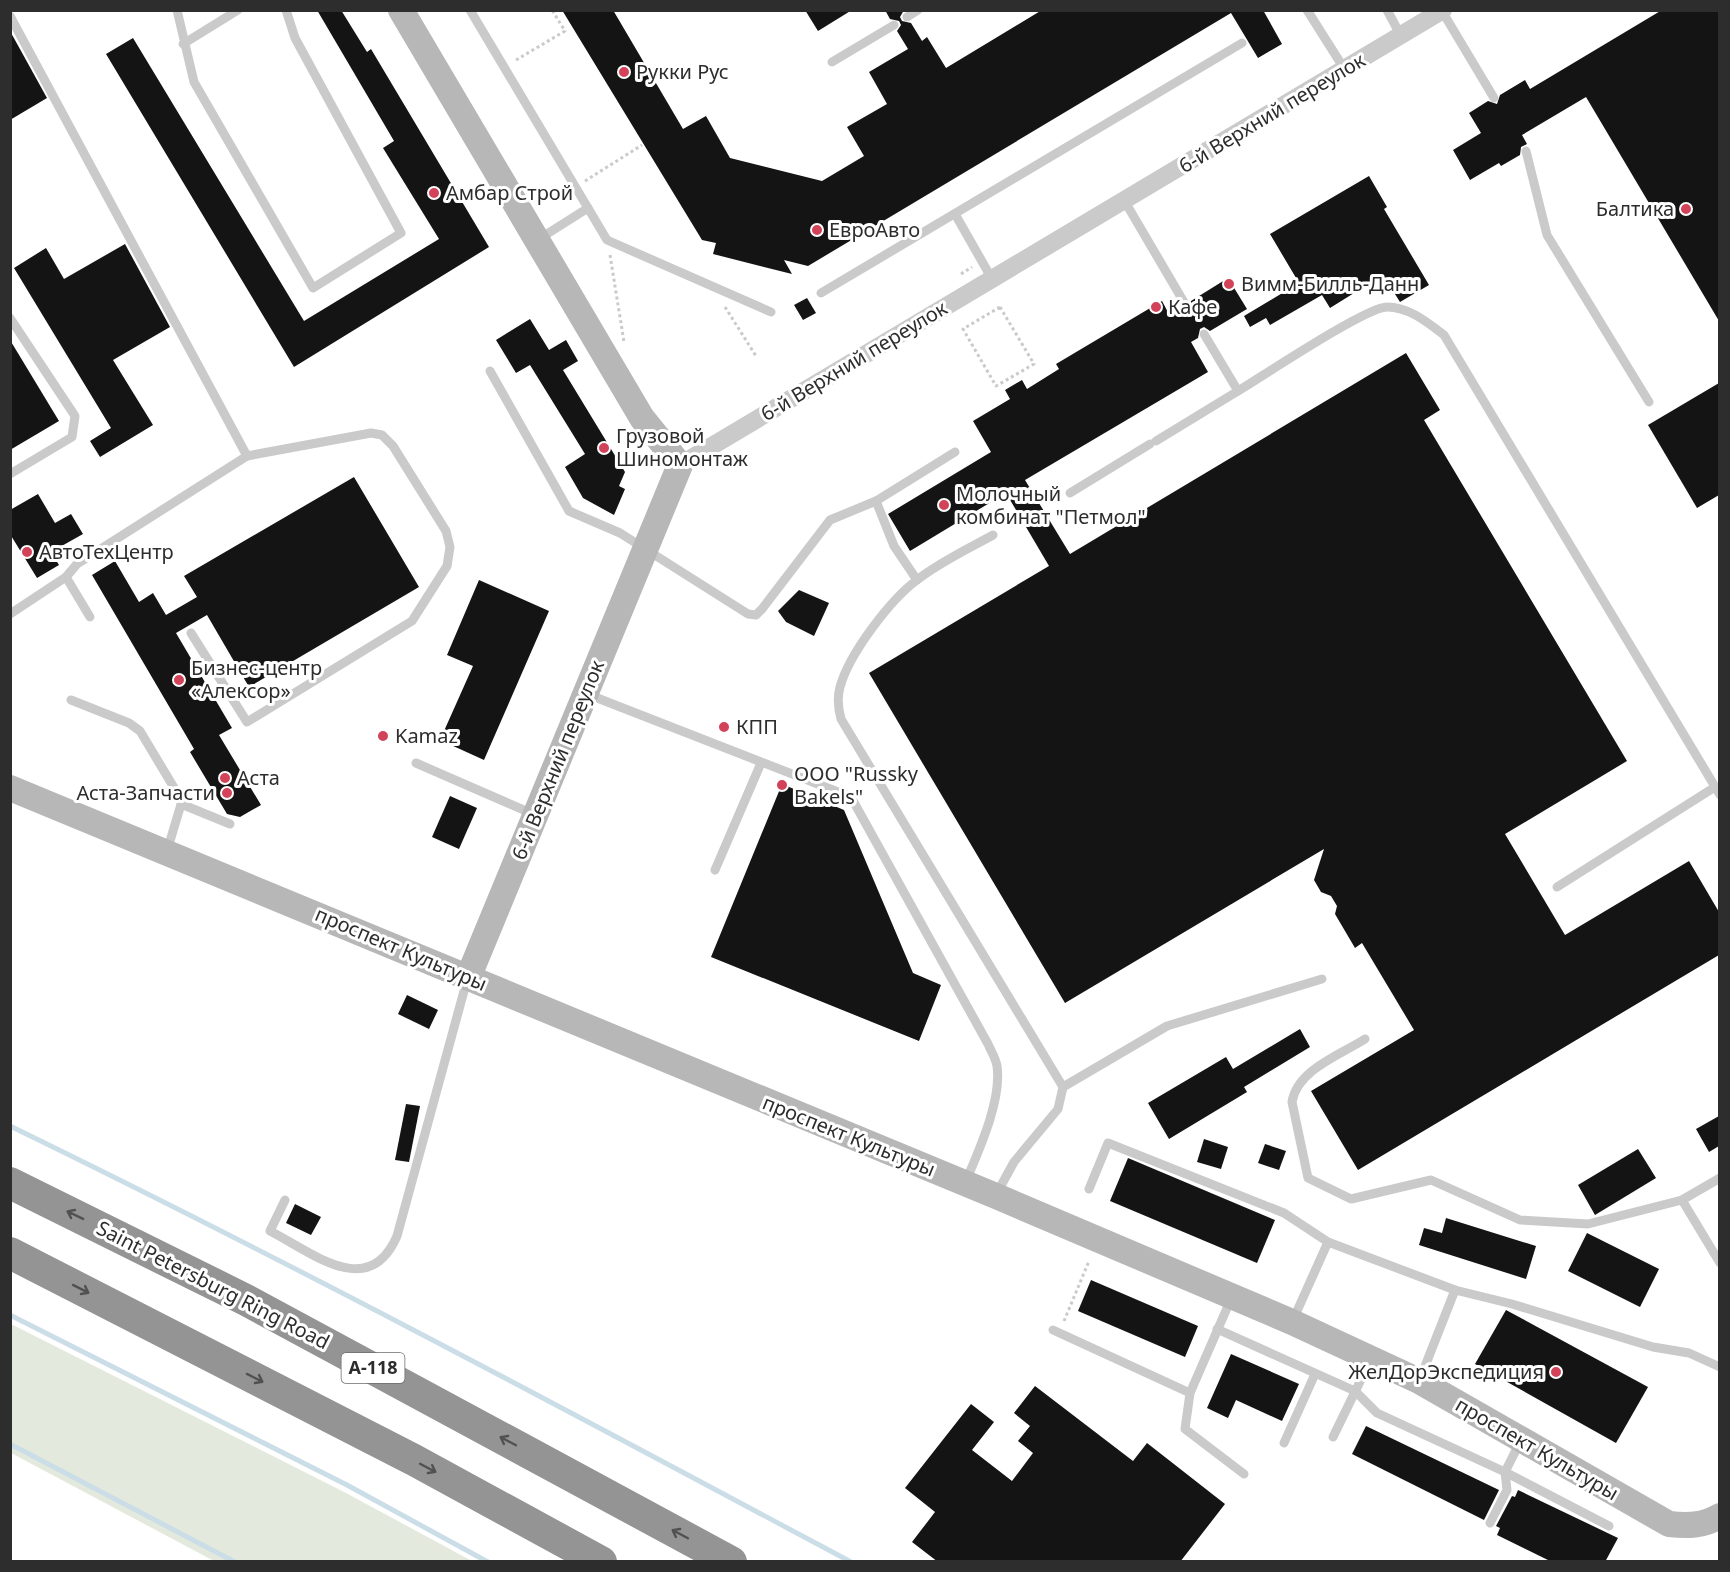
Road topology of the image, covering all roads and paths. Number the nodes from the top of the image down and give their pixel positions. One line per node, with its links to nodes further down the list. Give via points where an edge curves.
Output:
1 (177, 10): 16 (lane)
2 (238, 10): 16 (lane)
3 (286, 10): 16 (lane, via 295,38 401,233 313,288 194,82)
4 (400, 10): 27 (street)
5 (470, 10): 18 (lane)
6 (552, 10): 18 (path, via 565,31)
7 (918, 10): 12 (lane)
8 (1307, 10): 19 (lane)
9 (1387, 10): 14 (lane)
10 (1443, 11): 14 (street, 6-й Верхний переулок); 20 (lane)
11 (10, 16): 43 (lane)
12 (907, 17)
13 (894, 25): 17 (lane)
14 (1401, 36): 19 (street, 6-й Верхний переулок)
15 (1242, 43): 26 (lane)
16 (183, 44)
17 (832, 62)
18 (504, 68): 23 (lane)
19 (1345, 70): 24 (street, 6-й Верхний переулок)
20 (1494, 98)
21 (642, 145): 23 (path)
22 (1526, 151): 41 (lane, via 1547,235)
23 (576, 187): 25 (lane)
24 (1124, 200): 29 (street, 6-й Верхний переулок); 32 (lane)
25 (588, 208): 27 (lane); 28 (lane)
26 (954, 214): 29 (lane); 31 (lane)
27 (537, 240): 44 (street, via 642,418)
28 (608, 240): 30 (lane); 37 (path)
29 (992, 279): 44 (street, 6-й Верхний переулок)
30 (710, 285): 34 (lane); 38 (path)
31 (820, 293)
32 (1185, 304)
33 (1000, 307): 33 (path, via 963,329 996,386 1034,364)
34 (771, 312)
35 (10, 318): 45 (lane, via 75,416 72,437)
36 (1204, 334): 40 (lane)
37 (624, 342)
38 (756, 356)
39 (490, 371): 49 (lane, via 569,511)
40 (1238, 392): 46 (lane); 60 (lane, via 1373,310 1400,309 1417,315 1444,335)
41 (1648, 402)
42 (955, 452): 47 (lane)
43 (247, 456): 50 (lane, via 77,564); 54 (lane, via 371,433 382,435 393,446 446,531 450,547 447,566 412,621 247,722)
44 (680, 465): 49 (street, 6-й Верхний переулок)
45 (10, 474)
46 (1070, 493)
47 (876, 501): 49 (lane, via 830,520 756,615 748,614); 51 (lane, via 894,546)
48 (993, 535): 51 (lane)
49 (645, 549): 55 (street, 6-й Верхний переулок)
50 (66, 577): 52 (lane); 53 (lane)
51 (917, 580): 70 (lane, via 875,625 851,663 840,687 837,704 841,719)
52 (10, 614)
53 (90, 617)
54 (191, 633)
55 (585, 693): 58 (lane); 62 (street, 6-й Верхний переулок)
56 (71, 700): 61 (lane, via 135,727 181,798)
57 (416, 763): 62 (lane)
58 (761, 763): 65 (lane); 73 (lane, via 851,797 988,1044 997,1066 996,1091 982,1143)
59 (10, 788): 64 (street, проспект Культуры)
60 (1717, 791): 66 (lane)
61 (181, 804): 63 (lane); 64 (lane)
62 (535, 815): 67 (street, 6-й Верхний переулок)
63 (230, 824)
64 (167, 851): 67 (street, проспект Культуры)
65 (715, 870)
66 (1557, 887)
67 (468, 978): 73 (street, проспект Культуры); 76 (lane, via 397,1236 384,1259 361,1271 346,1269 270,1231)
68 (1322, 979): 70 (lane, via 1167,1026)
69 (1365, 1039): 77 (lane, via 1302,1078 1294,1090 1292,1102 1308,1178 1352,1198 1431,1180 1520,1220 1588,1224)
70 (1063, 1087): 75 (lane, via 1058,1109 1014,1162)
71 (1719, 1178): 77 (lane)
72 (10, 1183): 102 (highway, Saint Petersburg Ring Road / А-118, one-way to 72, via 246,1300)
73 (965, 1183): 75 (street, проспект Культуры)
74 (1089, 1189): 78 (lane, via 1108,1143 1284,1213)
75 (996, 1196): 83 (street, проспект Культуры)
76 (285, 1200)
77 (1682, 1200): 81 (lane)
78 (1328, 1242): 82 (lane); 84 (lane)
79 (10, 1253): 101 (highway, one-way to 101, via 414,1460)
80 (1089, 1261): 86 (path)
81 (1719, 1263)
82 (1455, 1290): 88 (lane, via 1653,1347 1689,1353); 90 (lane)
83 (1233, 1296): 84 (street, проспект Культуры); 85 (lane)
84 (1292, 1322): 87 (street, проспект Культуры)
85 (1217, 1329): 89 (lane); 92 (lane)
86 (1056, 1332): 92 (lane)
87 (1371, 1359): 90 (street, проспект Культуры); 91 (lane)
88 (1719, 1367)
89 (1315, 1374): 91 (lane); 95 (lane)
90 (1419, 1382): 94 (street, проспект Культуры)
91 (1355, 1391): 93 (lane); 96 (lane, via 1377,1413)
92 (1190, 1393): 97 (lane, via 1185,1429)
93 (1333, 1437)
94 (1521, 1440): 96 (lane); 98 (street, проспект Культуры, via 1669,1524 1687,1526)
95 (1284, 1443)
96 (1506, 1472): 99 (lane, via 1507,1490); 100 (lane)
97 (1244, 1474)
98 (1716, 1521)
99 (1490, 1523)
100 (1609, 1526)
101 (602, 1562)
102 (731, 1562)

